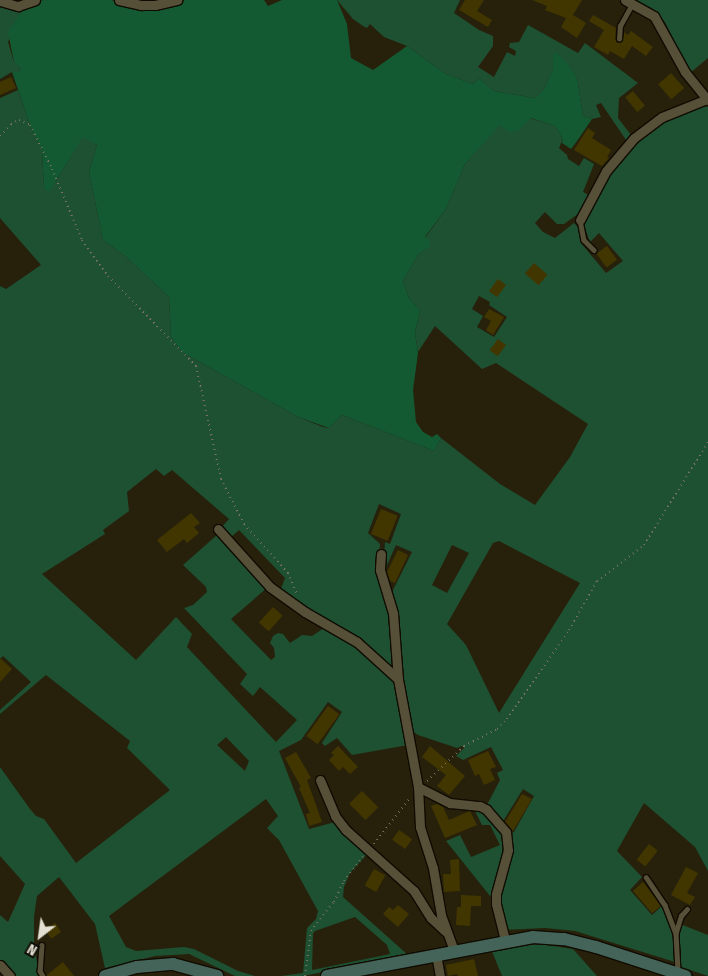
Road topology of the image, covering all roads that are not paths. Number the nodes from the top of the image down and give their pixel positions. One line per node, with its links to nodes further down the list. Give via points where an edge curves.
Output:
1 (35, 0): 4 (street, via 18,6)
2 (119, 0): 3 (street, via 155,5)
3 (177, 0)
4 (0, 1)
5 (629, 1): 6 (lane); 7 (street, via 654,16 685,72)
6 (619, 38)
7 (707, 100): 8 (street, via 662,117 634,138 606,171)
8 (580, 220): 9 (lane, via 584,240)
9 (594, 250)
10 (218, 529): 12 (street, via 270,587 357,642)
11 (381, 554): 12 (street, via 380,570 394,613)
12 (398, 679): 14 (street)
13 (320, 780): 18 (street, via 335,816 414,891 431,918)
14 (418, 787): 18 (street, via 420,827 433,868 441,915); 19 (street, via 450,803 486,809 506,832 508,850 496,894)
15 (646, 877): 17 (lane, via 665,905)
16 (687, 909): 17 (lane, via 681,916)
17 (676, 933): 25 (lane)
18 (449, 935): 21 (street)
19 (505, 940): 21 (main road); 25 (main road, via 533,936 564,939)
20 (42, 945): 27 (lane, via 40,971)
21 (454, 951): 22 (main road)
22 (436, 954): 24 (main road); 30 (street)
23 (0, 965): 26 (street)
24 (335, 975)
25 (681, 975)
26 (10, 976)
27 (43, 976)
28 (105, 976): 29 (main road, via 137,967 173,964)
29 (217, 976)
30 (440, 976)

